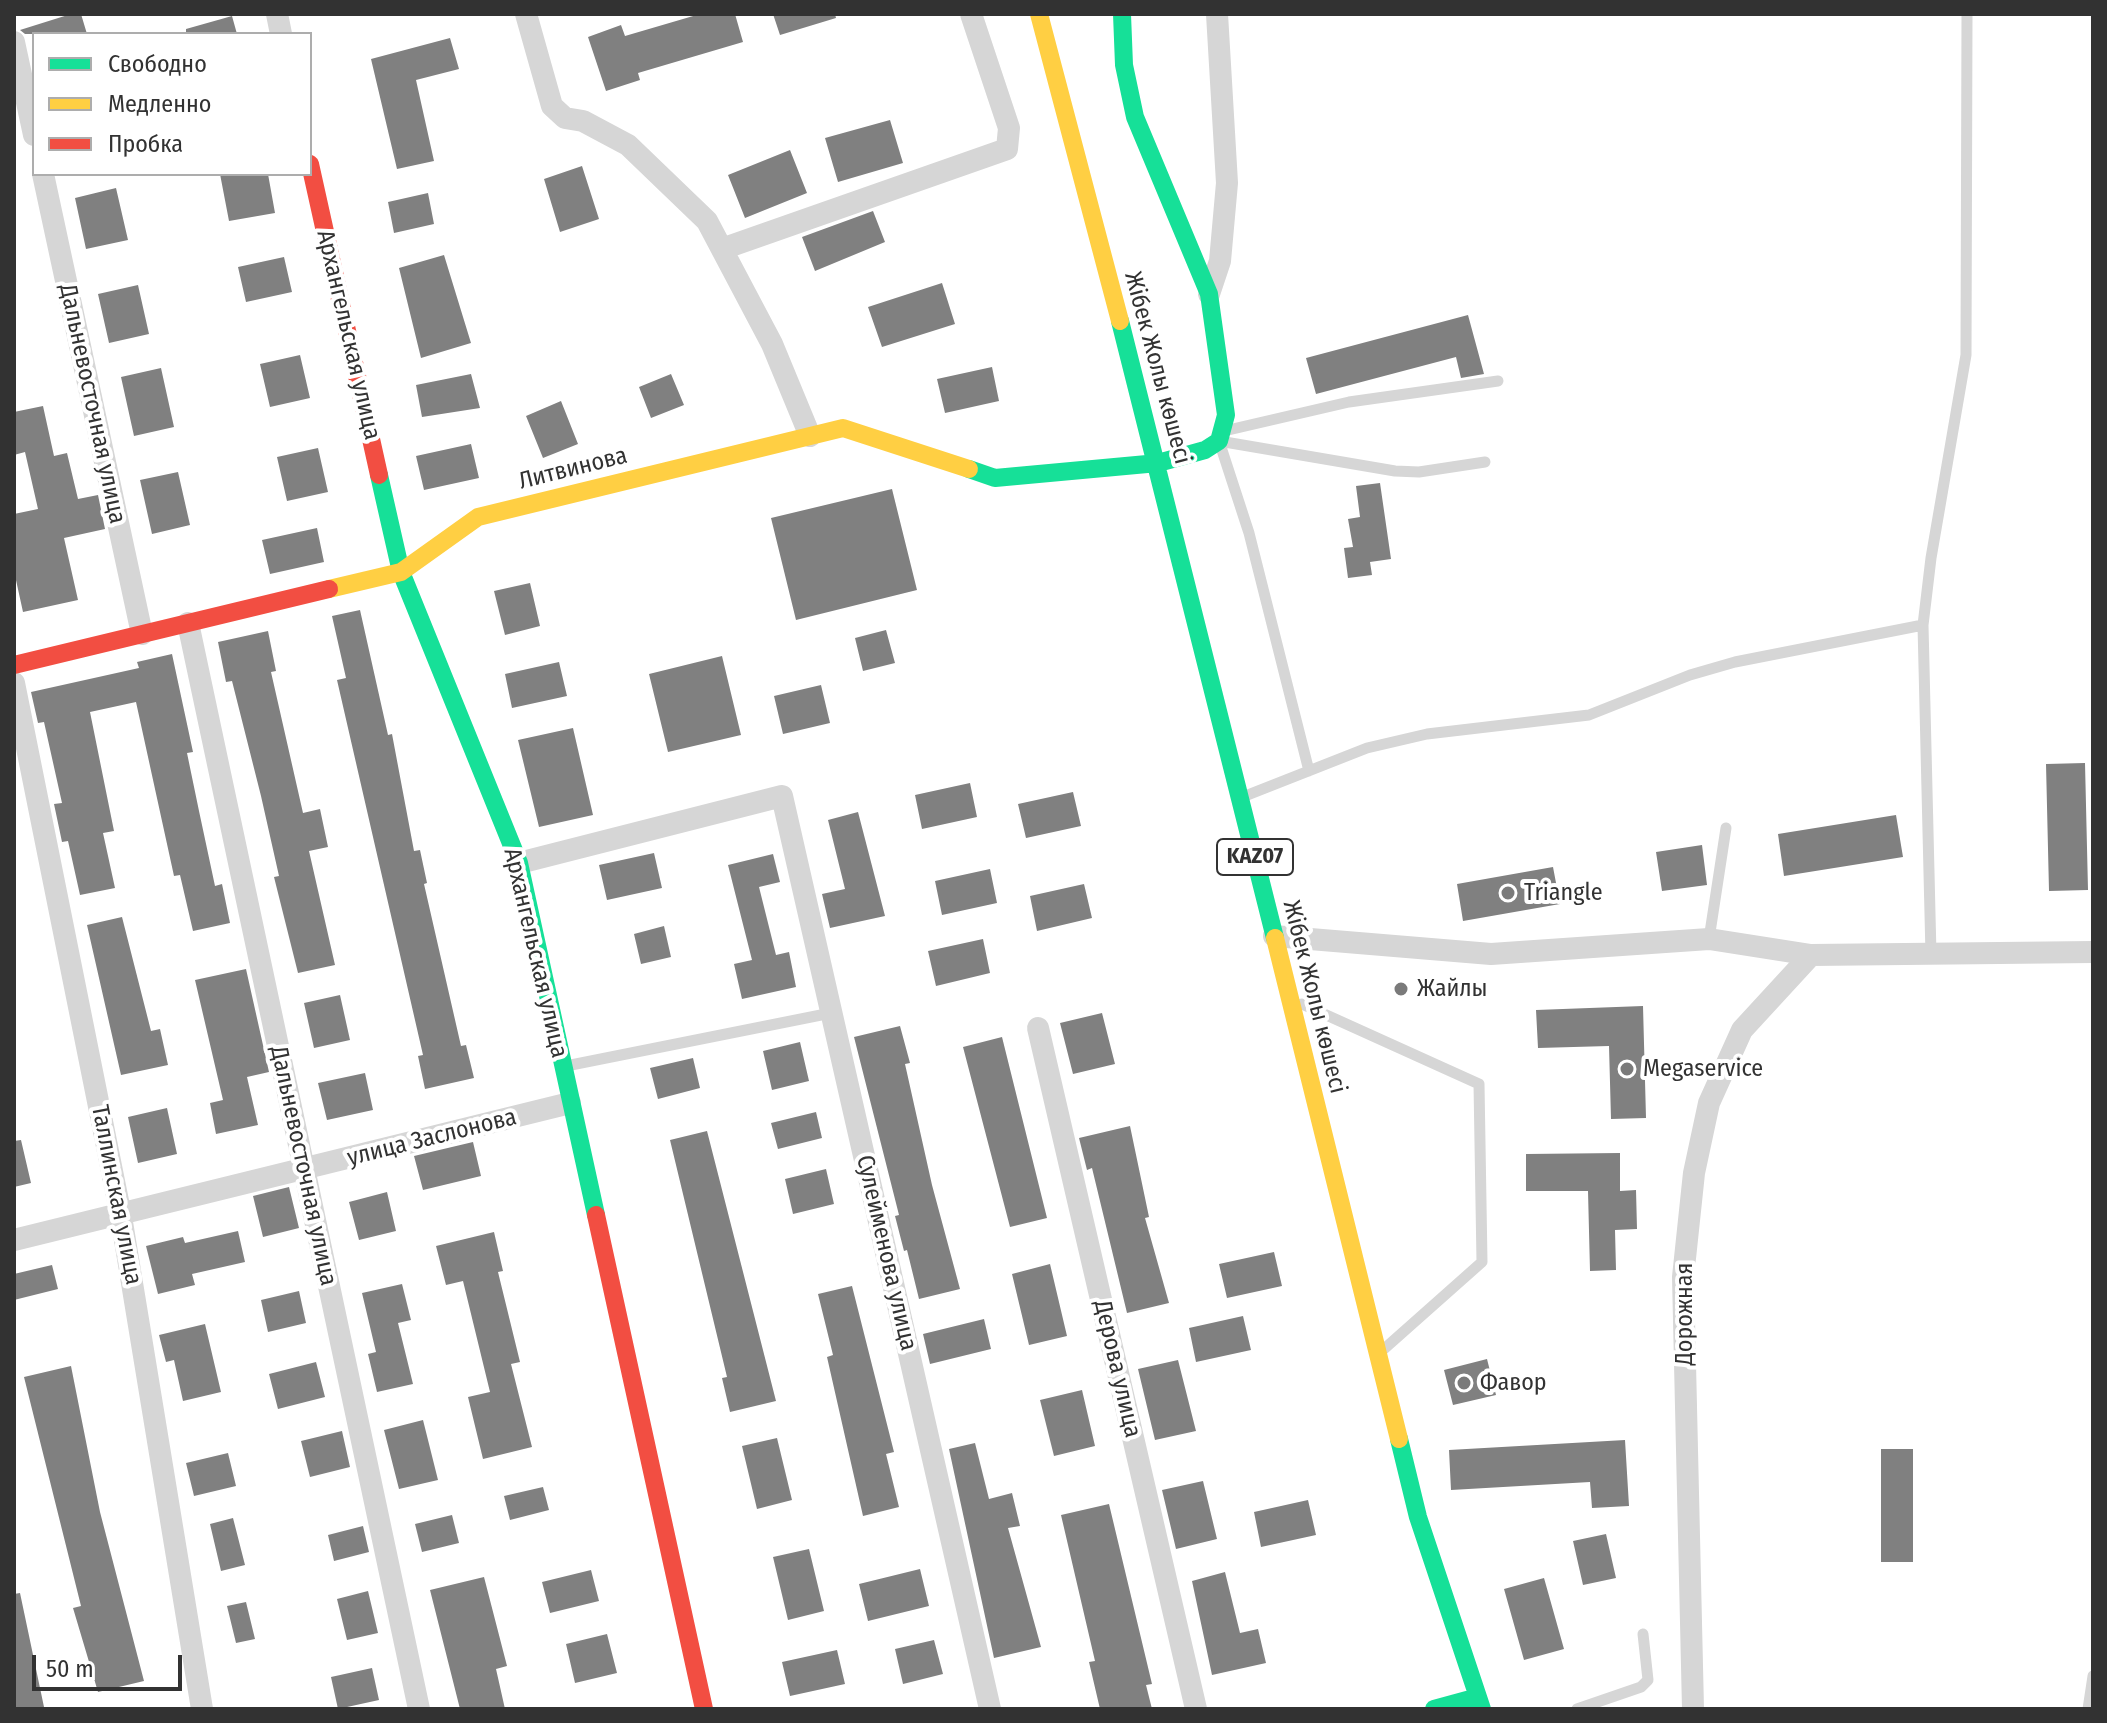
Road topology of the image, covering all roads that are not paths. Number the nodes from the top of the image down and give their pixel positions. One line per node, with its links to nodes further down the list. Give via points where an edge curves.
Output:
1 (526, 14): 11 (street, via 552,106 565,118 583,121 628,145 707,221)
2 (971, 14): 11 (street, via 1009,128 1007,149)
3 (1039, 14): 17 (main road, Жібек Жолы көшесі / KAZ07)
4 (1122, 14): 12 (main road, via 1124,65 1135,117)
5 (1217, 14): 12 (street, via 1227,183 1220,261)
6 (1967, 14): 20 (lane, via 1966,355)
7 (14, 42): 8 (street)
8 (32, 126)
9 (312, 173): 18 (main road, Архангельская улица)
10 (43, 176): 21 (street, Дальневосточная улица)
11 (722, 249): 14 (street, via 772,344)
12 (1209, 294): 15 (main road, via 1226,415)
13 (1498, 381): 15 (lane, via 1349,402)
14 (810, 436): 17 (main road, Литвинова, via 843,428 995,478); 18 (main road, Литвинова, via 478,517)
15 (1221, 436): 16 (lane, via 1395,471); 17 (main road, Литвинова, via 1205,450); 24 (lane)
16 (1485, 462)
17 (1158, 463): 25 (main road, Жібек Жолы көшесі / KAZ07)
18 (401, 572): 19 (main road, Литвинова); 27 (main road, Архангельская улица)
19 (188, 623): 21 (main road, Литвинова); 38 (street, Дальневосточная улица)
20 (1923, 625): 24 (lane, via 1735,662 1589,715 1427,734 1367,748); 32 (lane)
21 (142, 634): 22 (main road, Литвинова)
22 (14, 665)
23 (14, 683): 39 (street, Таллинская улица)
24 (1309, 771): 25 (lane)
25 (1240, 798): 28 (main road, Жібек Жолы көшесі / KAZ07)
26 (1726, 828): 29 (lane)
27 (519, 863): 34 (street, Сулейменова улица, via 782,796); 36 (main road, Архангельская улица)
28 (1274, 936): 29 (street, via 1491,954); 33 (main road, Жібек Жолы көшесі / KAZ07)
29 (1709, 939): 31 (street)
30 (2093, 952): 32 (street)
31 (1811, 955): 32 (street); 52 (street, Дорожная, via 1742,1030 1709,1103 1694,1173 1683,1277)
32 (1931, 955)
33 (1290, 998): 41 (main road, Жібек Жолы көшесі / KAZ07); 41 (lane, via 1479,1084 1482,1262)
34 (831, 1013): 36 (lane); 48 (street, Сулейменова улица)
35 (1038, 1028): 49 (street, Дерова улица)
36 (561, 1067): 37 (main road, Архангельская улица)
37 (570, 1103): 38 (street, улица Заслонова); 47 (main road, Архангельская улица)
38 (304, 1170): 39 (street, улица Заслонова); 46 (street, Дальневосточная улица)
39 (121, 1216): 40 (street, улица Заслонова); 45 (street, Таллинская улица)
40 (14, 1240)
41 (1377, 1355): 44 (main road, Жібек Жолы көшесі / KAZ07, via 1418,1517)
42 (1643, 1634): 51 (lane, via 1648,1680)
43 (2093, 1676): 53 (lane)
44 (1480, 1703): 50 (main road)
45 (202, 1709)
46 (419, 1709)
47 (704, 1709)
48 (990, 1709)
49 (1196, 1709)
50 (1434, 1709)
51 (1577, 1709)
52 (1693, 1709)
53 (2088, 1709)

